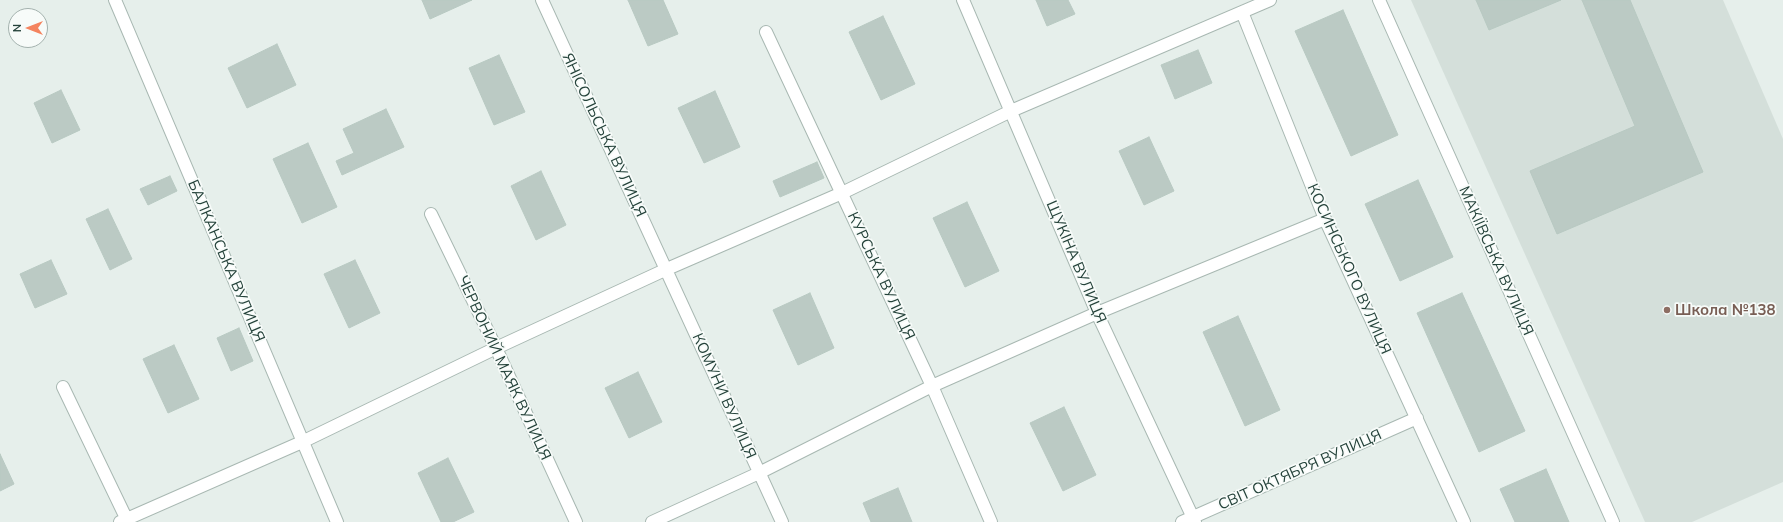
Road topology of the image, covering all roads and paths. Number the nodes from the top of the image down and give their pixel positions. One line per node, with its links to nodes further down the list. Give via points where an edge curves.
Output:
1 (115, 0): 18 (street, БАЛКАНСЬКА ВУЛИЦЯ)
2 (542, 0): 12 (street, ЯНІСОЛЬСЬКА ВУЛИЦЯ)
3 (963, 0): 8 (street, ЩУКІНА ВУЛИЦЯ)
4 (1270, 0): 6 (street)
5 (1379, 0): 28 (street, МАКІЇВСЬКА ВУЛИЦЯ)
6 (1242, 12): 8 (street); 11 (street, КОСИНСЬКОГО ВУЛИЦЯ)
7 (766, 32): 9 (street, КУРСЬКА ВУЛИЦЯ)
8 (1011, 111): 9 (street); 13 (street, ЩУКІНА ВУЛИЦЯ)
9 (842, 193): 12 (street); 15 (street, КУРСЬКА ВУЛИЦЯ)
10 (431, 214): 14 (street, ЧЕРВОНИЙ МАЯК ВУЛИЦЯ)
11 (1325, 219): 13 (street); 17 (street, КОСИНСЬКОГО ВУЛИЦЯ)
12 (667, 269): 14 (street); 19 (street, КОМУНИ ВУЛИЦЯ)
13 (1098, 313): 15 (street); 20 (street, ЩУКІНА ВУЛИЦЯ)
14 (496, 348): 18 (street); 23 (street, ЧЕРВОНИЙ МАЯК ВУЛИЦЯ)
15 (932, 386): 19 (street); 26 (street, КУРСЬКА ВУЛИЦЯ)
16 (63, 387): 21 (street)
17 (1417, 418): 20 (street, СВІТ ОКТЯБРЯ ВУЛИЦЯ); 27 (street, КОСИНСЬКОГО ВУЛИЦЯ)
18 (302, 442): 21 (street); 22 (street, БАЛКАНСЬКА ВУЛИЦЯ)
19 (759, 473): 24 (street); 25 (street, КОМУНИ ВУЛИЦЯ)
20 (1190, 520)
21 (125, 521)
22 (337, 522)
23 (576, 522)
24 (652, 522)
25 (782, 522)
26 (991, 522)
27 (1464, 522)
28 (1613, 522)

